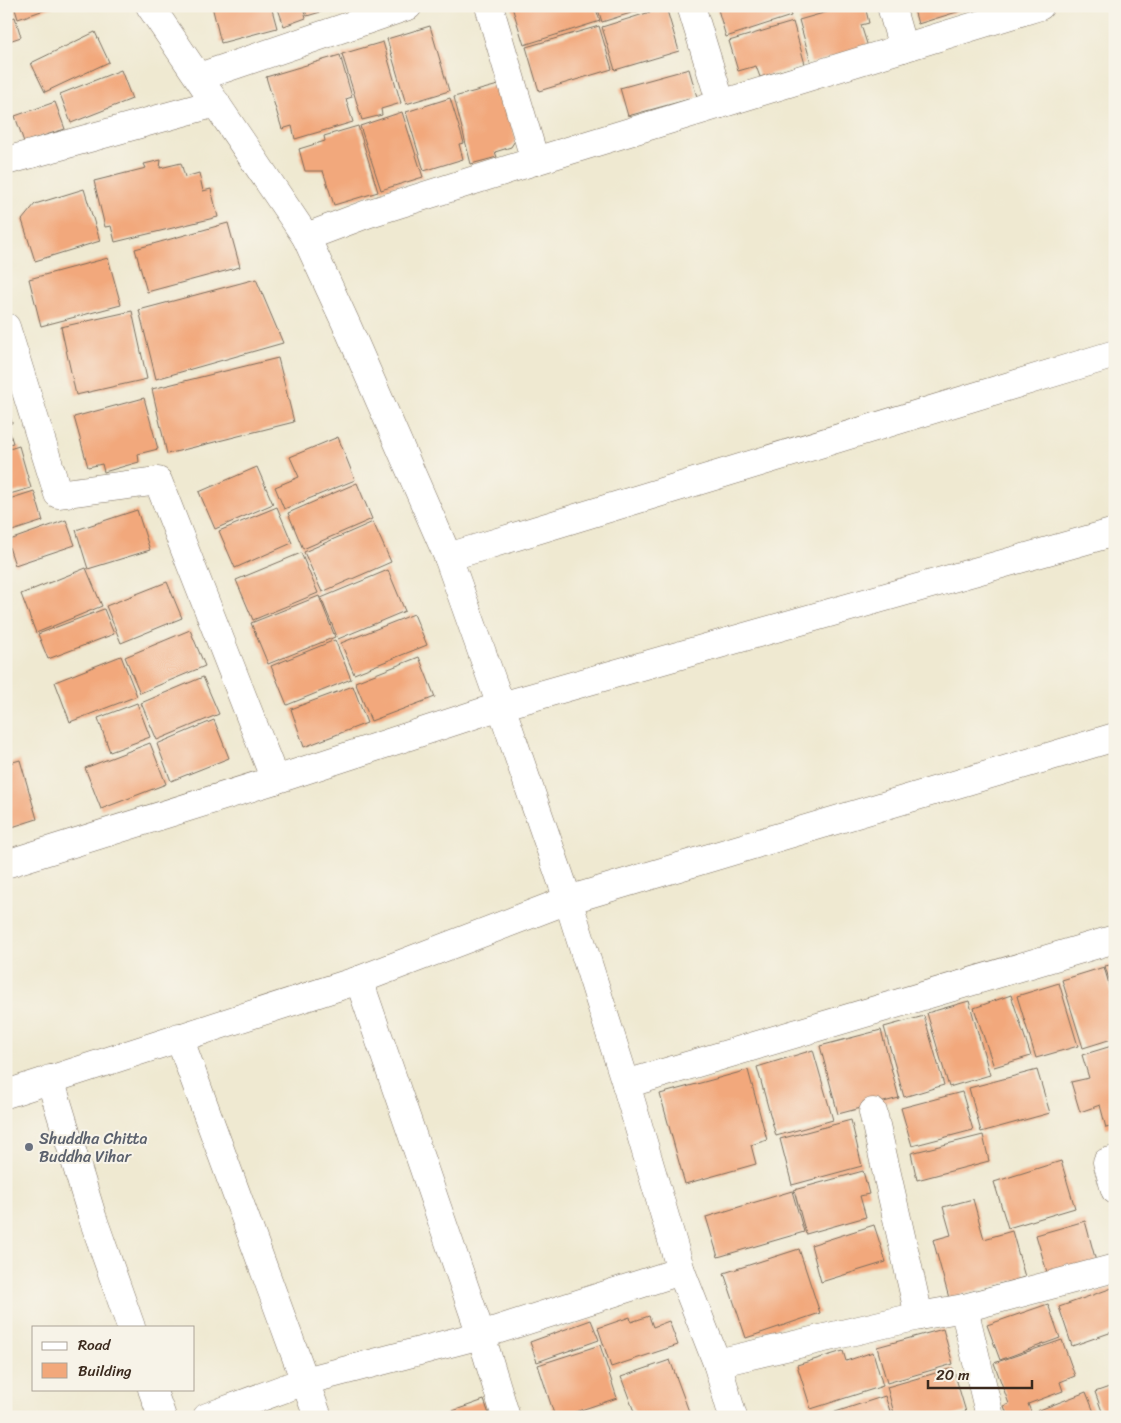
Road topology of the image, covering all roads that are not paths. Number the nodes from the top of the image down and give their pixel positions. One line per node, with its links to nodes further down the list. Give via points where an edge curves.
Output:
1 (150, 6): 8 (street)
2 (408, 6): 8 (street)
3 (489, 6): 12 (street)
4 (691, 6): 10 (street)
5 (890, 6): 7 (street)
6 (1040, 6): 7 (street)
7 (903, 48): 10 (street)
8 (199, 77): 9 (street)
9 (216, 103): 11 (street); 13 (street)
10 (721, 104): 12 (street)
11 (6, 161)
12 (535, 161): 13 (street, via 367,214)
13 (306, 237): 17 (street)
14 (6, 327): 20 (street, via 58,494 158,481)
15 (1115, 354): 17 (street)
16 (1115, 532): 18 (street)
17 (448, 557): 18 (street)
18 (501, 706): 20 (street); 22 (street)
19 (1115, 738): 22 (street)
20 (275, 780): 21 (street)
21 (6, 864)
22 (568, 900): 24 (street); 27 (street)
23 (1115, 939): 27 (street)
24 (359, 980): 25 (street); 37 (street)
25 (179, 1037): 26 (street); 39 (street)
26 (50, 1079): 28 (street); 36 (street)
27 (626, 1084): 33 (street)
28 (6, 1094)
29 (873, 1112): 35 (street)
30 (1115, 1160): 31 (street, via 1107,1162)
31 (1115, 1190)
32 (1115, 1268): 34 (street)
33 (681, 1271): 37 (street); 38 (street)
34 (964, 1308): 35 (street); 46 (street)
35 (919, 1316): 38 (street)
36 (131, 1326)
37 (481, 1335): 39 (street); 44 (street)
38 (717, 1363): 45 (street)
39 (305, 1381): 42 (street); 43 (street)
40 (152, 1390): 41 (street)
41 (162, 1417)
42 (207, 1417)
43 (318, 1417)
44 (506, 1417)
45 (733, 1417)
46 (990, 1417)

